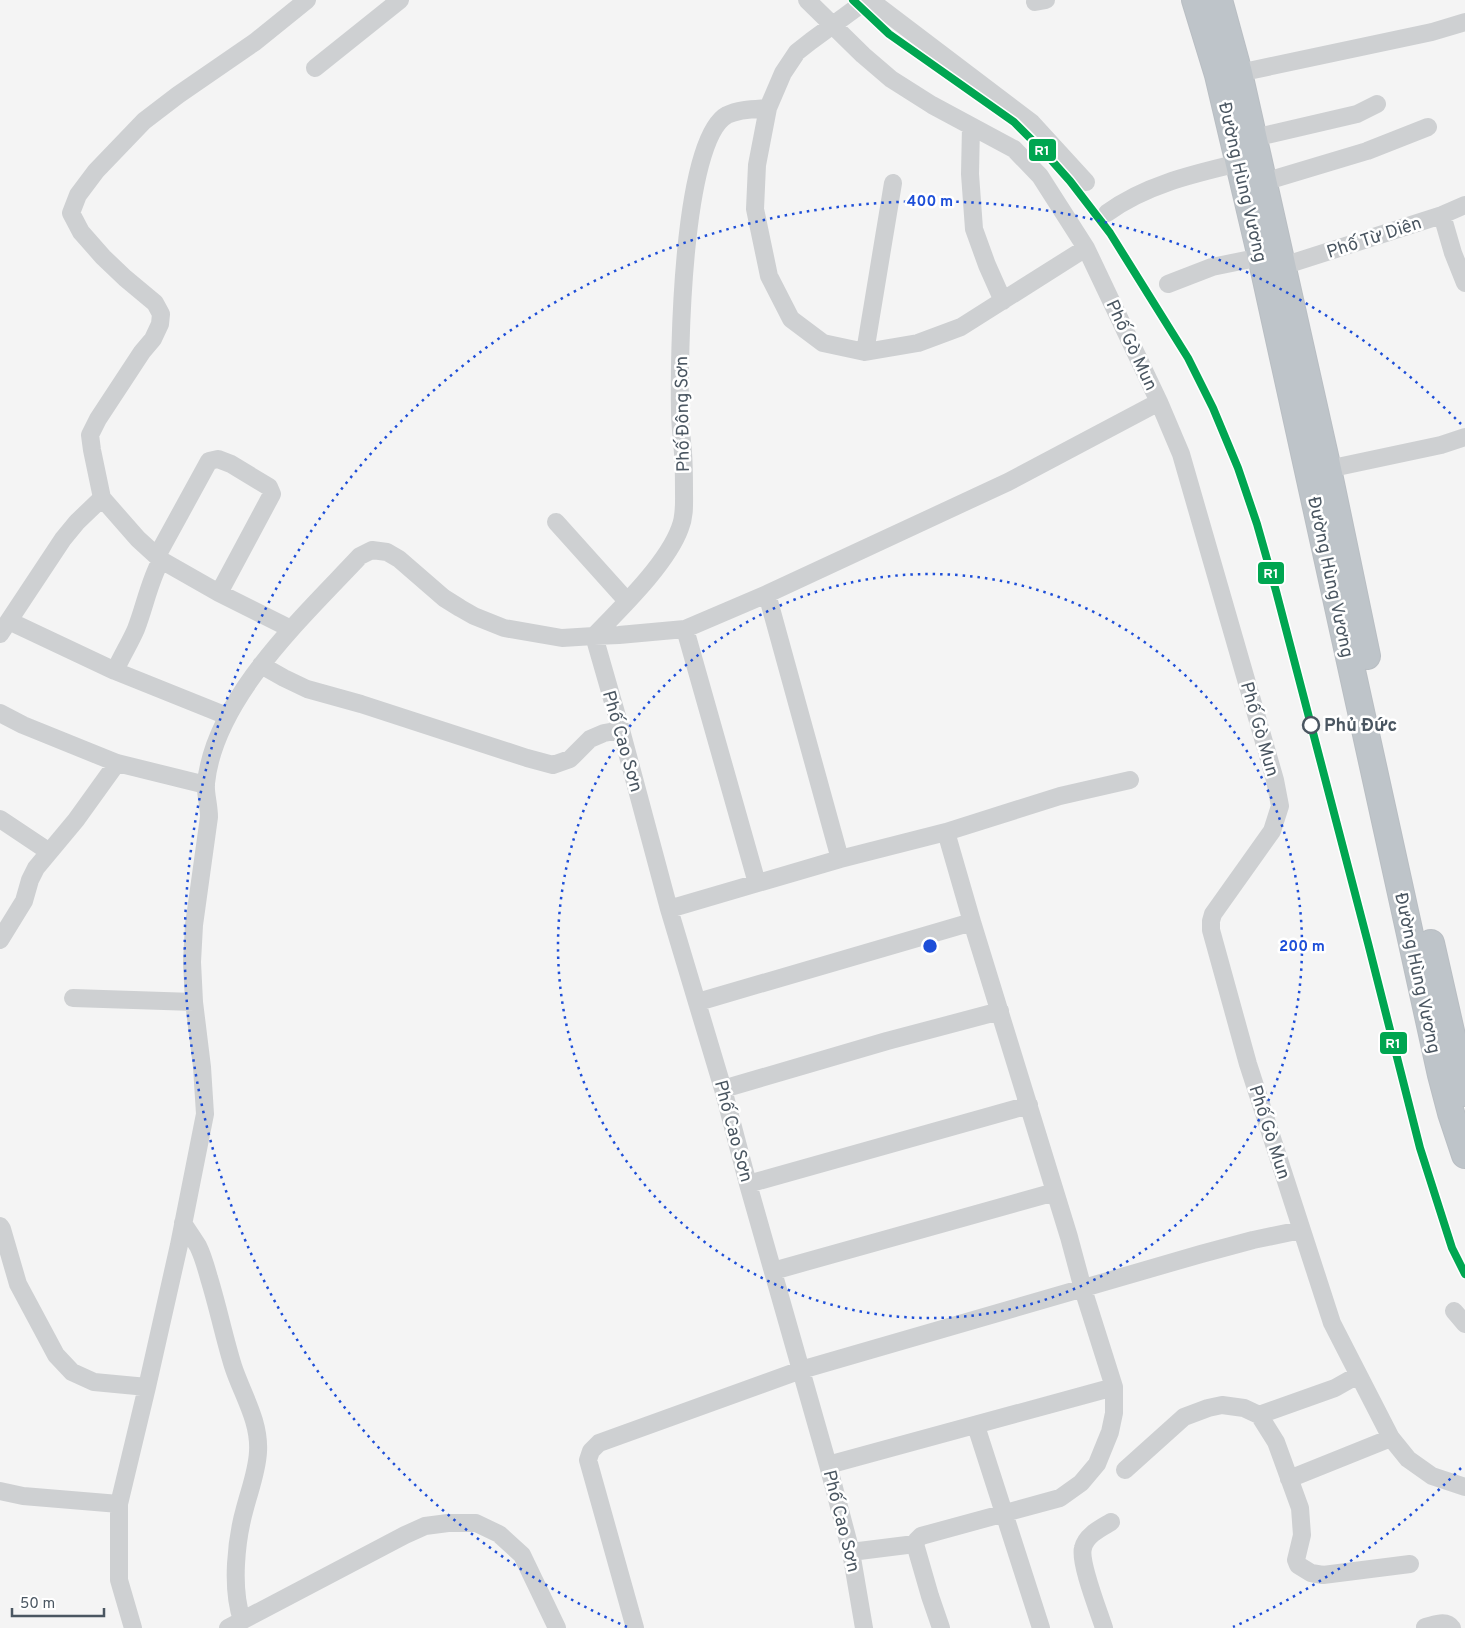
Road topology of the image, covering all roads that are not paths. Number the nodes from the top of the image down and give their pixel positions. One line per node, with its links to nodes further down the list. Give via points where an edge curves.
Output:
1 (307, 0): 32 (street, via 255,42 144,121 96,171 78,196 71,213 103,257 155,303 161,314 153,339 98,419 90,436)
2 (400, 0): 9 (street)
3 (806, 0): 8 (street, Phố Gò Mun)
4 (869, 0): 8 (street); 17 (street, via 1032,123)
5 (1195, 0): 16 (highway, Đường Hùng Vương, via 1218,75)
6 (1219, 0): 10 (highway, Đường Hùng Vương)
7 (1465, 22): 10 (street)
8 (832, 26): 12 (street, via 797,52); 13 (street, Phố Gò Mun, via 891,79)
9 (315, 68)
10 (1239, 73): 15 (highway, Đường Hùng Vương)
11 (1377, 104): 15 (street, via 1356,114)
12 (768, 108): 28 (street, via 757,165 755,209 768,276 791,319 823,343); 37 (street, Phố Đông Sơn, via 726,116 715,128 704,152 694,188 687,235 681,334 684,510 681,527 670,550)
13 (971, 126): 23 (street, Phố Gò Mun, via 1014,149 1040,176); 27 (street, via 974,229)
14 (1428, 127): 18 (street, via 1367,151)
15 (1254, 138): 18 (highway, Đường Hùng Vương)
16 (1239, 163): 21 (street, via 1160,186); 24 (highway, Đường Hùng Vương)
17 (1086, 182)
18 (1264, 182): 24 (highway, Đường Hùng Vương)
19 (893, 183): 28 (street)
20 (1465, 205): 22 (street, Phố Từ Diên)
21 (1107, 213)
22 (1442, 214): 24 (street, Phố Từ Diên); 25 (street)
23 (1086, 248): 27 (street); 29 (street, Phố Gò Mun)
24 (1272, 262): 26 (street, Phố Từ Diên, via 1212,268); 31 (highway, Đường Hùng Vương); 65 (highway, Đường Hùng Vương, via 1439,1065)
25 (1465, 283)
26 (1168, 284)
27 (1002, 301): 28 (street, via 961,327 918,343)
28 (865, 352)
29 (1159, 402): 36 (street, via 1008,482); 70 (street, Phố Gò Mun, via 1181,454 1280,806 1272,831 1213,914 1211,930 1248,1064)
30 (1465, 437): 31 (street)
31 (1328, 469): 62 (highway, Đường Hùng Vương, via 1380,717)
32 (102, 498): 34 (street); 38 (street, via 63,539)
33 (556, 522): 37 (street)
34 (159, 558): 35 (street); 35 (street, via 209,461 218,459 254,477 269,487 272,494); 43 (street, via 135,630)
35 (220, 593): 40 (street)
36 (767, 594): 39 (street); 53 (street)
37 (627, 602): 41 (street, Phố Đông Sơn)
38 (4, 627): 43 (street)
39 (685, 629): 41 (street); 54 (street)
40 (291, 630): 41 (street, via 360,556 372,550 387,552 399,559 444,598 474,616 504,628 562,638); 42 (street)
41 (594, 636): 46 (street, Phố Cao Sơn)
42 (261, 665): 45 (street); 46 (street, via 307,688 553,765 570,759 590,739)
43 (114, 671): 45 (street)
44 (0, 713): 47 (street)
45 (227, 716): 49 (street, via 214,743)
46 (621, 730): 55 (street, Phố Cao Sơn)
47 (116, 763): 49 (street); 52 (street, via 76,820)
48 (1130, 780): 51 (street, via 1060,796)
49 (206, 784): 59 (street, via 210,817 194,925)
50 (0, 819): 52 (street)
51 (946, 832): 53 (street); 56 (street)
52 (48, 851): 57 (street, via 30,880 24,902)
53 (840, 859): 54 (street)
54 (757, 883): 55 (street)
55 (669, 909): 60 (street, Phố Cao Sơn)
56 (972, 922): 60 (street); 61 (street)
57 (0, 940)
58 (73, 998): 59 (street)
59 (194, 1002): 68 (street, via 205,1114)
60 (698, 1002): 63 (street, Phố Cao Sơn)
61 (1000, 1011): 63 (street); 64 (street)
62 (1463, 1077)
63 (723, 1089): 66 (street, Phố Cao Sơn)
64 (1029, 1105): 66 (street); 67 (street)
65 (1465, 1155)
66 (748, 1184): 71 (street, Phố Cao Sơn)
67 (1055, 1192): 71 (street); 72 (street)
68 (184, 1223): 75 (street); 91 (street, via 206,1266 231,1360 258,1436 254,1476 237,1550 238,1609)
69 (0, 1226): 75 (street, via 18,1284 56,1355 72,1372 94,1382)
70 (1301, 1230): 72 (street, via 1254,1240); 74 (street, Phố Gò Mun, via 1332,1323)
71 (774, 1271): 73 (street, Phố Cao Sơn)
72 (1084, 1289): 73 (street); 76 (street)
73 (801, 1370): 80 (street, Phố Cao Sơn); 95 (street, via 598,1443 591,1451 588,1460)
74 (1358, 1375): 77 (street, via 1335,1388); 79 (street, Phố Gò Mun)
75 (147, 1387): 85 (street)
76 (1114, 1387): 78 (street); 86 (street, via 1110,1432 1097,1464 1082,1483 1060,1498)
77 (1259, 1416): 81 (street, via 1244,1408 1222,1405 1184,1417); 82 (street, via 1276,1442)
78 (976, 1426): 80 (street); 86 (street)
79 (1391, 1438): 82 (street); 83 (street, Phố Gò Mun, via 1408,1459 1432,1476)
80 (828, 1465): 89 (street, Phố Cao Sơn)
81 (1125, 1470)
82 (1289, 1479): 90 (street, via 1300,1508 1302,1535 1296,1560 1298,1565 1311,1573 1323,1575)
83 (1465, 1487)
84 (0, 1492): 85 (street)
85 (119, 1504): 93 (street, via 119,1580)
86 (1004, 1513): 88 (street, via 921,1536); 98 (street)
87 (1111, 1522): 99 (street, via 1096,1530 1083,1547 1082,1559)
88 (915, 1544): 89 (street); 97 (street)
89 (851, 1552): 96 (street, Phố Cao Sơn)
90 (1410, 1564)
91 (235, 1624): 94 (street, via 425,1526 448,1523 476,1524 499,1534 522,1555)
92 (1425, 1627): 100 (street, via 1445,1623)
93 (133, 1628)
94 (557, 1628)
95 (635, 1628)
96 (864, 1628)
97 (941, 1628)
98 (1041, 1628)
99 (1104, 1628)
100 (1452, 1628)

